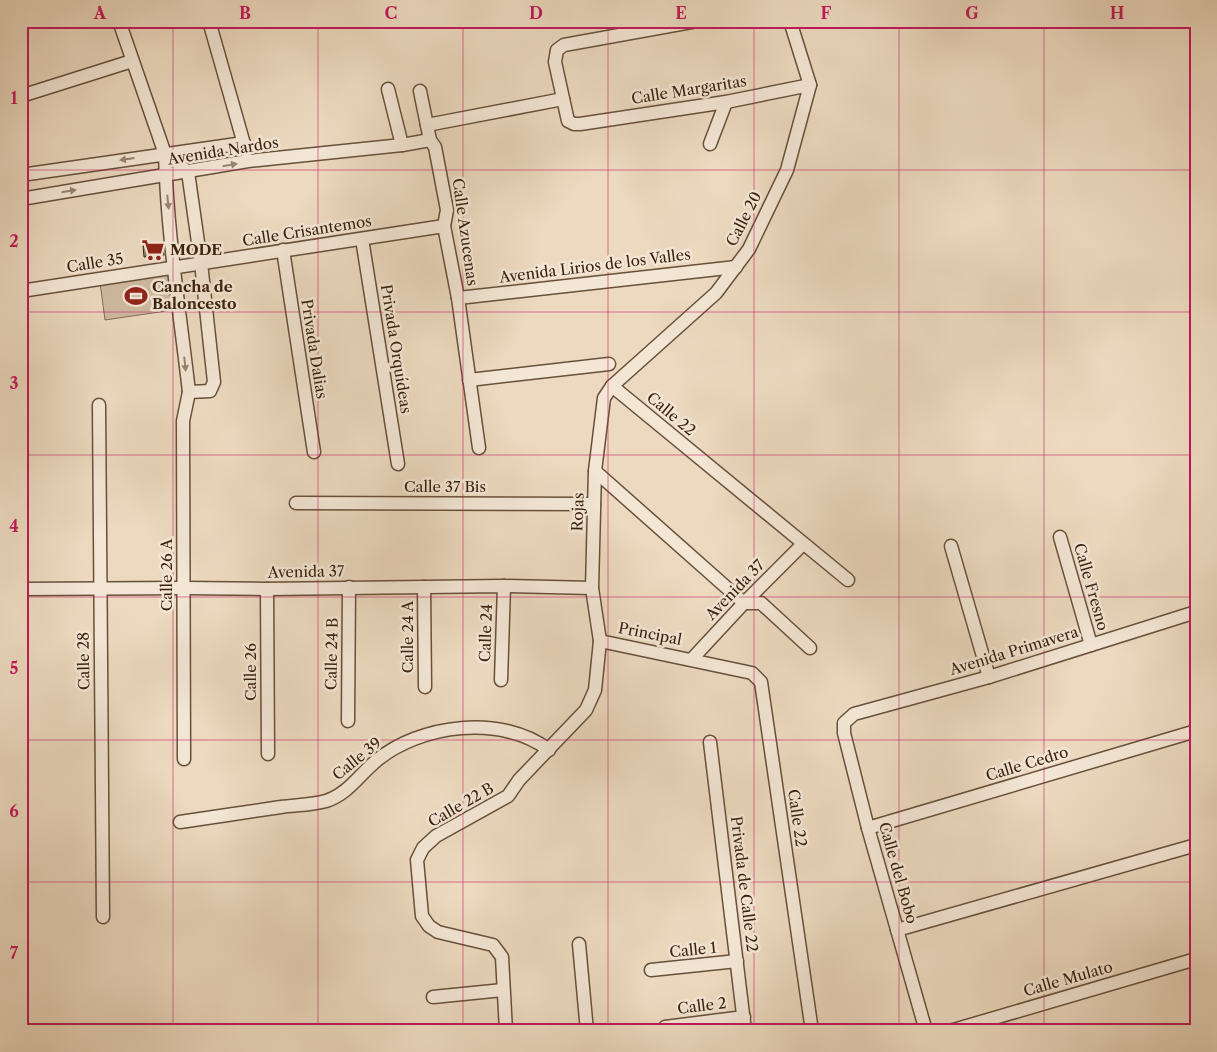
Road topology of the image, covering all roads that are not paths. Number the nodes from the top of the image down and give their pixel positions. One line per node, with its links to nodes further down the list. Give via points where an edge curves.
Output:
1 (119, 21): 5 (street)
2 (209, 21): 14 (street)
3 (697, 21): 10 (street, via 564,45 557,50 555,62)
4 (790, 21): 6 (street)
5 (132, 61): 9 (street); 17 (street)
6 (810, 85): 11 (street, Calle Margaritas); 27 (street, Calle 20, via 787,170 749,249)
7 (388, 88): 16 (street)
8 (420, 91): 12 (street, Calle Azucenas)
9 (21, 96)
10 (563, 99): 11 (street, Calle Margaritas, via 568,121 574,124); 12 (street)
11 (726, 102): 15 (street)
12 (427, 125): 13 (street, Calle Azucenas)
13 (430, 140): 16 (street, Avenida Nardos); 23 (street, Calle Azucenas, via 435,147 447,210)
14 (244, 143): 17 (street, Avenida Nardos); 18 (street)
15 (710, 144)
16 (402, 145): 18 (street, Avenida Nardos)
17 (165, 154): 19 (street); 20 (street, Avenida Nardos, one-way to 20); 21 (street, Calle 26 A)
18 (248, 161): 19 (street, Avenida Nardos, one-way to 18)
19 (188, 172): 21 (street, Avenida Nardos); 26 (street)
20 (21, 175)
21 (165, 176): 22 (street, Avenida Nardos, one-way to 21); 28 (street, Calle 26 A, one-way to 28)
22 (21, 199)
23 (444, 226): 24 (street, Calle Crisantemos); 30 (street, Calle Azucenas)
24 (362, 239): 25 (street, Calle Crisantemos); 38 (street, Privada Orquídeas)
25 (283, 250): 26 (street, Calle Crisantemos); 37 (street, Privada Dalias)
26 (201, 263): 28 (street, Calle Crisantemos); 34 (street, via 214,382 210,391)
27 (736, 266): 30 (street, Avenida Lirios de los Valles); 33 (street, Calle 20, via 716,293)
28 (174, 267): 29 (street, Calle 35); 34 (street, Calle 26 A, one-way to 34)
29 (21, 291)
30 (458, 298): 32 (street, Calle Azucenas)
31 (609, 364): 32 (street)
32 (469, 380): 36 (street, Calle Azucenas)
33 (612, 386): 39 (street, Rojas, via 604,398); 43 (street, Calle 22)
34 (188, 392): 50 (street, Calle 26 A, via 182,421)
35 (99, 405): 49 (street, Calle 28)
36 (479, 448)
37 (314, 452)
38 (398, 464)
39 (595, 471): 41 (street, Rojas); 54 (street)
40 (296, 503): 41 (street, Calle 37 Bis)
41 (594, 504): 51 (street, Rojas)
42 (1060, 537): 57 (street, Calle Fresno)
43 (803, 544): 45 (street); 54 (street, Avenida 37)
44 (951, 546): 60 (street)
45 (848, 580)
46 (504, 586): 48 (street, Avenida 37); 51 (street, Avenida 37); 61 (street, Calle 24)
47 (349, 587): 48 (street, Avenida 37); 53 (street, Avenida 37); 63 (street, Calle 24 B)
48 (424, 587): 62 (street, Calle 24 A)
49 (99, 588): 50 (street, Avenida 37); 52 (street, Avenida 37); 73 (street, Calle 28)
50 (184, 588): 53 (street, Avenida 37); 69 (street, Calle 26 A)
51 (592, 588): 56 (street, Rojas)
52 (21, 589)
53 (267, 589): 68 (street, Calle 26)
54 (744, 603): 58 (street, via 761,603); 59 (street, Avenida 37)
55 (1196, 612): 57 (street, Avenida Primavera)
56 (600, 641): 59 (street, Principal); 67 (street, Calle 22 B, via 595,690 586,710)
57 (1090, 645): 60 (street, Avenida Primavera)
58 (810, 648)
59 (692, 659): 86 (street, Calle 22, via 752,673 761,682)
60 (990, 678): 64 (street, Avenida Primavera, via 854,714)
61 (501, 680)
62 (425, 687)
63 (348, 721)
64 (844, 723): 71 (street, Calle del Bobo)
65 (1196, 731): 71 (street, Calle Cedro)
66 (710, 742): 77 (street, Privada de Calle 22)
67 (549, 750): 70 (street, Calle 39, via 539,742 488,728 431,733 406,742 376,761 349,789 327,800); 79 (street, Calle 22 B, via 508,796 436,836 423,848 417,860 422,916 438,932 493,945 502,957)
68 (268, 754)
69 (184, 759)
70 (180, 822)
71 (868, 828): 74 (street, Calle del Bobo)
72 (1196, 845): 74 (street)
73 (102, 917)
74 (897, 930): 87 (street, Calle del Bobo)
75 (579, 944): 84 (street)
76 (1196, 959): 88 (street, Calle Mulato)
77 (738, 961): 78 (street, Calle 1); 81 (street, Privada de Calle 22)
78 (651, 970)
79 (503, 990): 80 (street); 83 (street, Calle 22 B)
80 (433, 997)
81 (744, 1017): 82 (street, Calle 2); 85 (street, Privada de Calle 22)
82 (665, 1027)
83 (506, 1031)
84 (587, 1031)
85 (745, 1031)
86 (812, 1031)
87 (926, 1031)
88 (950, 1031)

